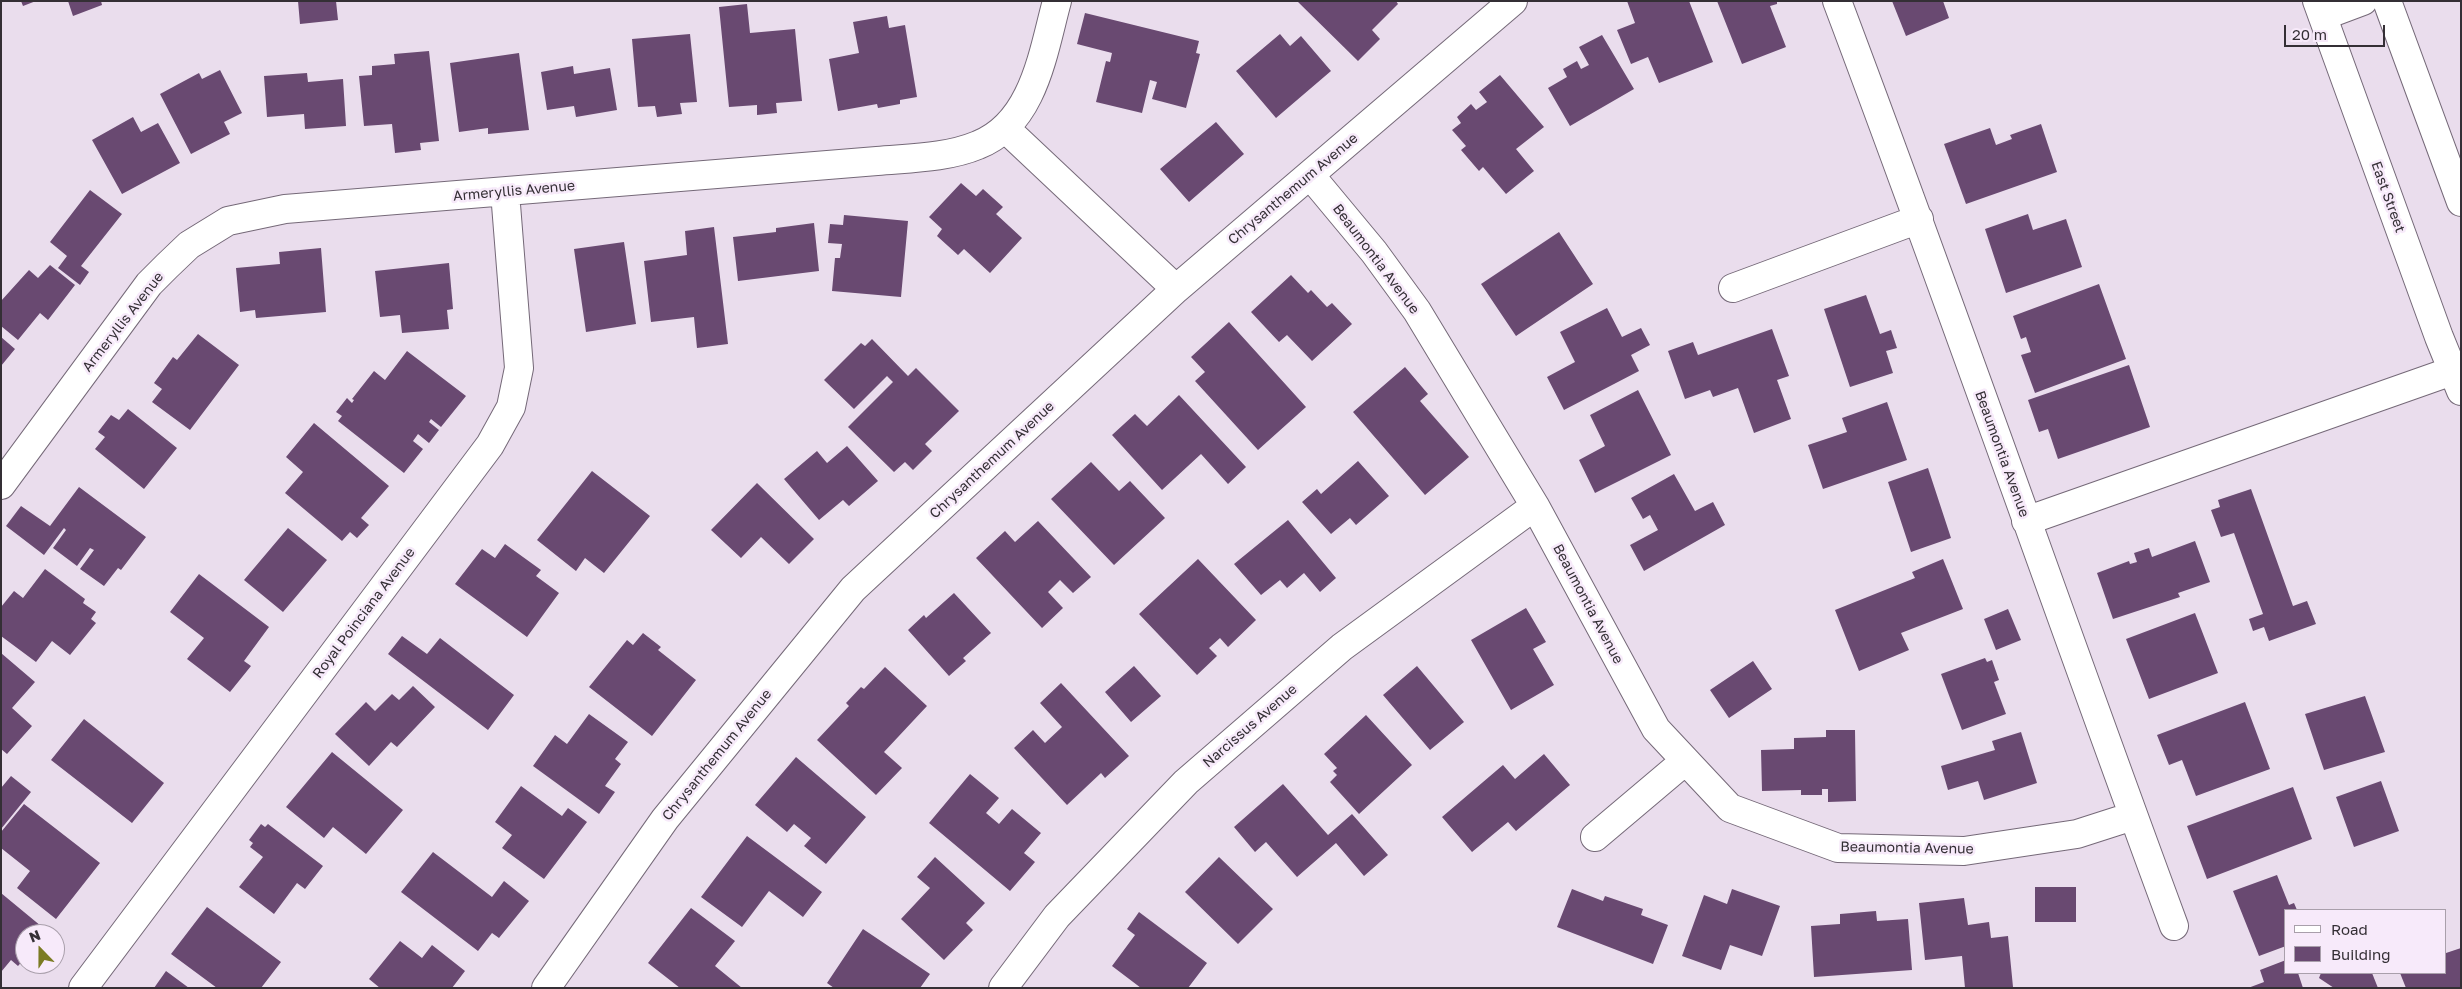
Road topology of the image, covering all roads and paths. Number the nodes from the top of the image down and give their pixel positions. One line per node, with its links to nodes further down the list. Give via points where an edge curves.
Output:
1 (1057, 1): 7 (street, Armeryllis Avenue, via 1025,104)
2 (1513, 1): 8 (street, Chrysanthemum Avenue)
3 (1837, 1): 11 (street, Beaumontia Avenue)
4 (2363, 1): 6 (street)
5 (2387, 1): 10 (street)
6 (2320, 8): 14 (street, East Street)
7 (1006, 129): 9 (street, Armeryllis Avenue, via 978,145 939,155); 13 (street)
8 (1310, 175): 13 (street, Chrysanthemum Avenue); 16 (street, Beaumontia Avenue, via 1374,252 1417,311)
9 (505, 192): 15 (street, Armeryllis Avenue, via 285,209 228,222 189,245 149,284); 22 (street, Royal Poinciana Avenue, via 519,368 511,407 490,445)
10 (2461, 202)
11 (1919, 219): 12 (street); 17 (street, Beaumontia Avenue)
12 (1734, 288)
13 (1176, 289): 23 (street, Chrysanthemum Avenue, via 853,589 665,819)
14 (2457, 381): 17 (street)
15 (1, 485)
16 (1535, 506): 18 (street, Beaumontia Avenue, via 1656,730); 24 (street, Narcissus Avenue, via 1342,646 1186,782 1057,916)
17 (2026, 522): 19 (street, Beaumontia Avenue)
18 (1685, 761): 19 (street, Beaumontia Avenue, via 1730,808 1838,848 1964,851 2077,834); 20 (street)
19 (2133, 816): 21 (street)
20 (1595, 837)
21 (2174, 926)
22 (82, 988)
23 (546, 988)
24 (1003, 988)

